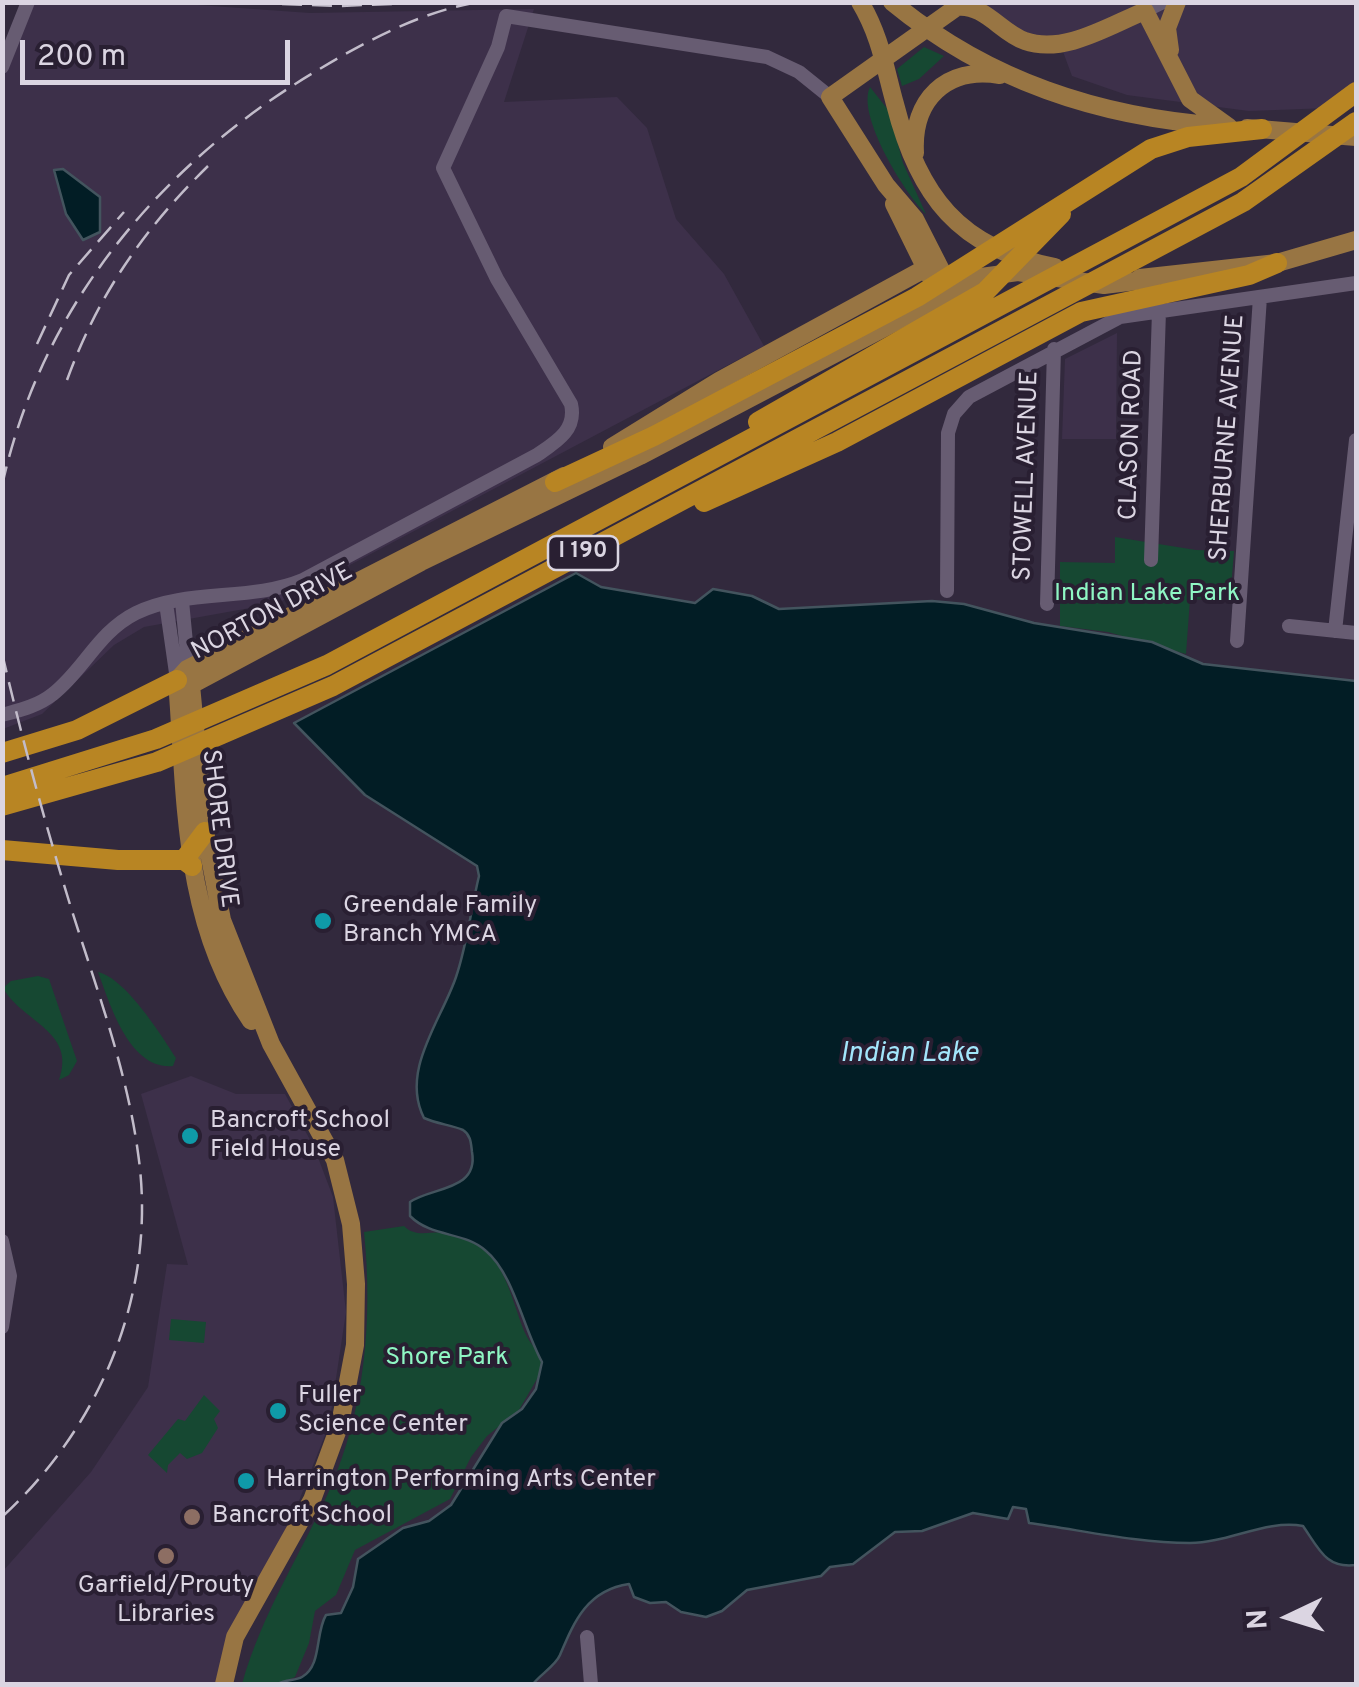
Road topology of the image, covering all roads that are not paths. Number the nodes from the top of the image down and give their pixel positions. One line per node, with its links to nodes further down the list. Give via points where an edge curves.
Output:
1 (28, 2): 7 (street)
2 (860, 2): 17 (main road, via 879,41)
3 (892, 2): 9 (main road)
4 (1164, 2): 6 (street)
5 (1177, 2): 8 (main road, via 1166,28)
6 (1145, 11): 8 (main road); 11 (main road, via 1048,44 1016,37 975,8 957,7)
7 (2, 67)
8 (1172, 70): 13 (main road, via 1194,103)
9 (1016, 79): 13 (main road, via 1113,112); 17 (main road, via 969,74 933,92 916,118)
10 (1356, 92): 27 (highway, I 190, via 1276,154 1024,296)
11 (830, 97): 20 (main road, via 914,219); 37 (street, NORTON DRIVE, via 770,58 506,16 443,168 497,279 570,404 572,424 540,452 303,580)
12 (1356, 122): 27 (highway, I 190, via 1243,202)
13 (1229, 127): 14 (main road)
14 (1262, 129): 15 (main road); 16 (highway, via 1188,138)
15 (1356, 137)
16 (1120, 165): 26 (highway, via 1060,216 996,285); 32 (highway, via 917,297)
17 (918, 173): 21 (main road, via 958,225 998,250 1060,268)
18 (1356, 240): 19 (main road)
19 (1277, 263): 21 (main road); 27 (highway, via 1250,276)
20 (932, 265): 23 (main road); 32 (main road, NORTON DRIVE, via 719,381)
21 (1152, 279): 23 (main road, NORTON DRIVE, via 1104,285 1008,272 981,277)
22 (1356, 284): 24 (street)
23 (948, 296): 29 (street); 43 (main road, NORTON DRIVE, via 624,464)
24 (1260, 297): 25 (street); 42 (street, SHERBURNE AVENUE)
25 (1159, 310): 28 (street, via 1106,322); 35 (street, CLASON ROAD)
26 (935, 331): 27 (highway, I 190); 33 (highway, I 190)
27 (999, 332): 33 (highway, via 956,368 836,442)
28 (1054, 349): 29 (street); 38 (street, STOWELL AVENUE)
29 (994, 381): 36 (street, via 958,408 949,428)
30 (1356, 440): 31 (street)
31 (1356, 451): 34 (street)
32 (555, 482): 43 (main road, NORTON DRIVE)
33 (611, 527): 45 (highway, I 190, via 333,686)
34 (1350, 546): 40 (street)
35 (1151, 560)
36 (947, 590)
37 (174, 602): 43 (street, SHORE DRIVE); 44 (street, NORTON DRIVE, via 136,613 111,630 46,700)
38 (1047, 604)
39 (1288, 626): 40 (street)
40 (1335, 632): 41 (street)
41 (1356, 633)
42 (1237, 641)
43 (185, 678): 46 (highway, via 77,730); 49 (main road, SHORE DRIVE); 51 (main road, SHORE DRIVE)
44 (2, 715)
45 (211, 729): 47 (highway, I 190, via 165,736); 48 (highway, I 190, via 168,758)
46 (2, 752)
47 (2, 787)
48 (2, 806)
49 (205, 832): 51 (highway); 52 (main road, SHORE DRIVE, via 226,936)
50 (2, 850): 51 (highway)
51 (189, 860): 52 (main road, SHORE DRIVE, via 222,968)
52 (271, 1044): 56 (main road, SHORE DRIVE, via 320,1128 343,1184 356,1269 355,1344 342,1414 316,1490 240,1627)
53 (2, 1241): 54 (street, via 10,1276)
54 (2, 1327)
55 (587, 1637): 57 (street)
56 (224, 1684)
57 (592, 1684)

